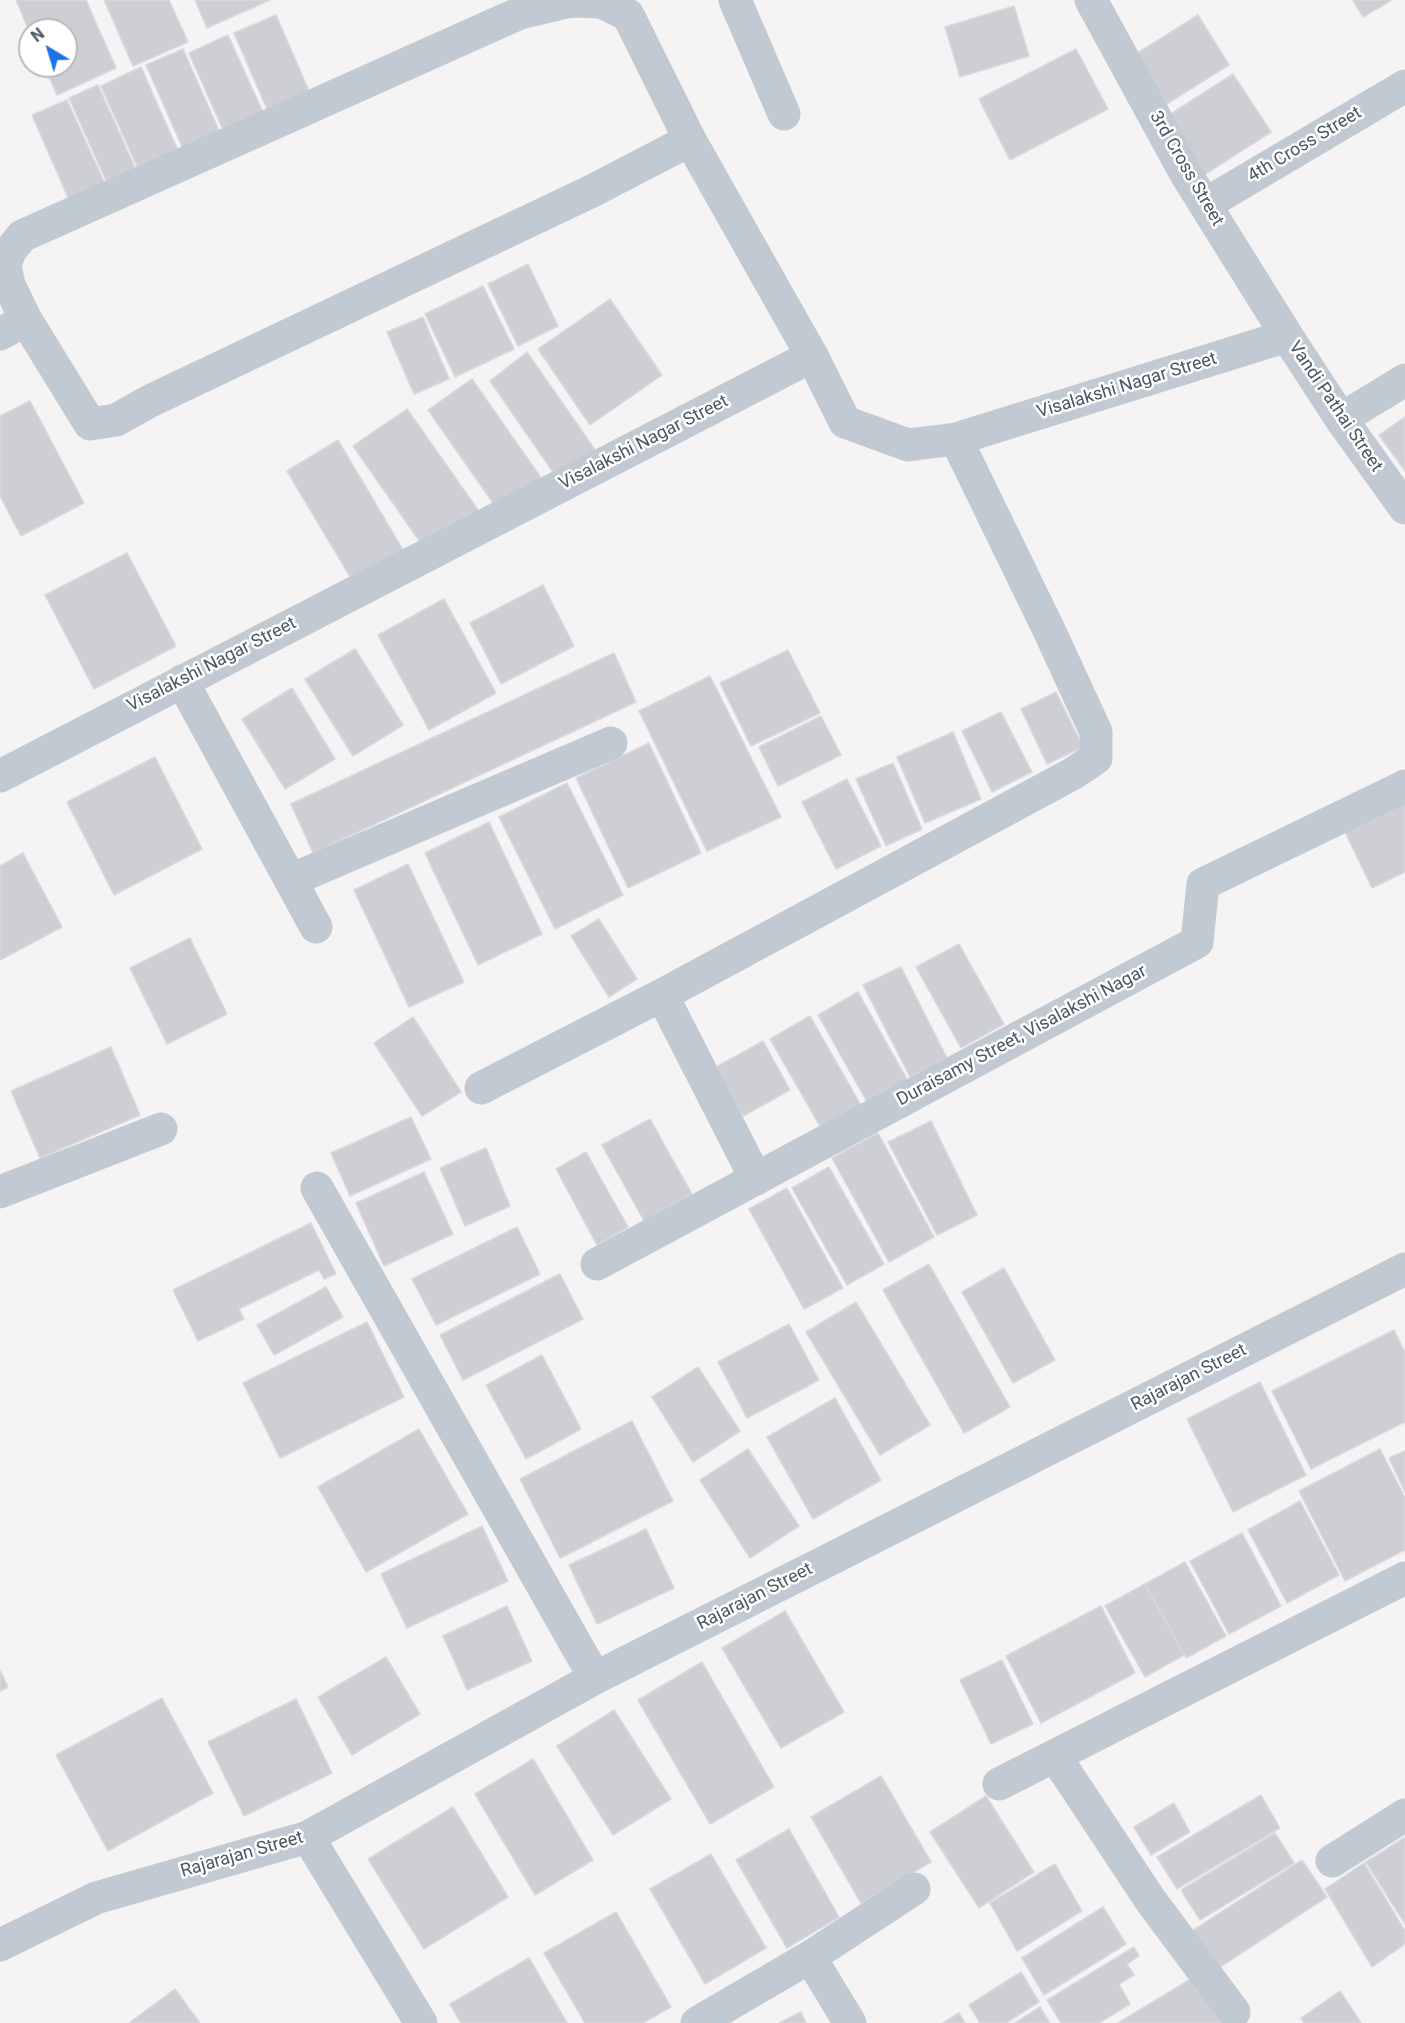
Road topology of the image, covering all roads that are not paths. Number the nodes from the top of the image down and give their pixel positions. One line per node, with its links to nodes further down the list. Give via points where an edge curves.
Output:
1 (735, 0): 4 (street)
2 (1091, 0): 6 (street, 3rd Cross Street)
3 (1405, 86): 6 (street, 4th Cross Street)
4 (784, 114)
5 (690, 140): 7 (street, via 116,420 90,424); 7 (street, via 628,15 601,2 571,1 520,13 22,236 5,265); 9 (street)
6 (1206, 204): 8 (street, 3rd Cross Street)
7 (13, 327)
8 (1287, 336): 11 (street, Vandi Pathai Street); 12 (street, Visalakshi Nagar Street)
9 (812, 356): 12 (street, Visalakshi Nagar Street, via 845,422 908,445); 14 (street, Visalakshi Nagar Street)
10 (1405, 380): 11 (street)
11 (1341, 419): 13 (street, Vandi Pathai Street)
12 (956, 439): 20 (street, via 1096,732 1096,758)
13 (1405, 508)
14 (182, 681): 16 (street, Visalakshi Nagar Street); 18 (street)
15 (611, 743): 18 (street)
16 (0, 776)
17 (1405, 786): 23 (street, Duraisamy Street, Visalakshi Nagar, via 1203,884 1197,942)
18 (291, 880): 19 (street)
19 (316, 927)
20 (662, 994): 21 (street); 23 (street)
21 (482, 1088)
22 (161, 1129): 25 (street)
23 (756, 1179): 26 (street, Duraisamy Street, Visalakshi Nagar)
24 (317, 1188): 29 (street)
25 (0, 1192)
26 (597, 1264)
27 (1405, 1269): 29 (street, Rajarajan Street)
28 (1405, 1578): 30 (street)
29 (595, 1678): 33 (street, Rajarajan Street)
30 (1055, 1756): 31 (street); 38 (street, via 1151,1901)
31 (999, 1784)
32 (1405, 1815): 34 (street)
33 (308, 1836): 36 (street, Rajarajan Street, via 96,1898); 39 (street)
34 (1332, 1861)
35 (914, 1889): 37 (street)
36 (0, 1945)
37 (810, 1957): 40 (street); 41 (street)
38 (1234, 2012)
39 (421, 2023)
40 (697, 2023)
41 (850, 2023)

